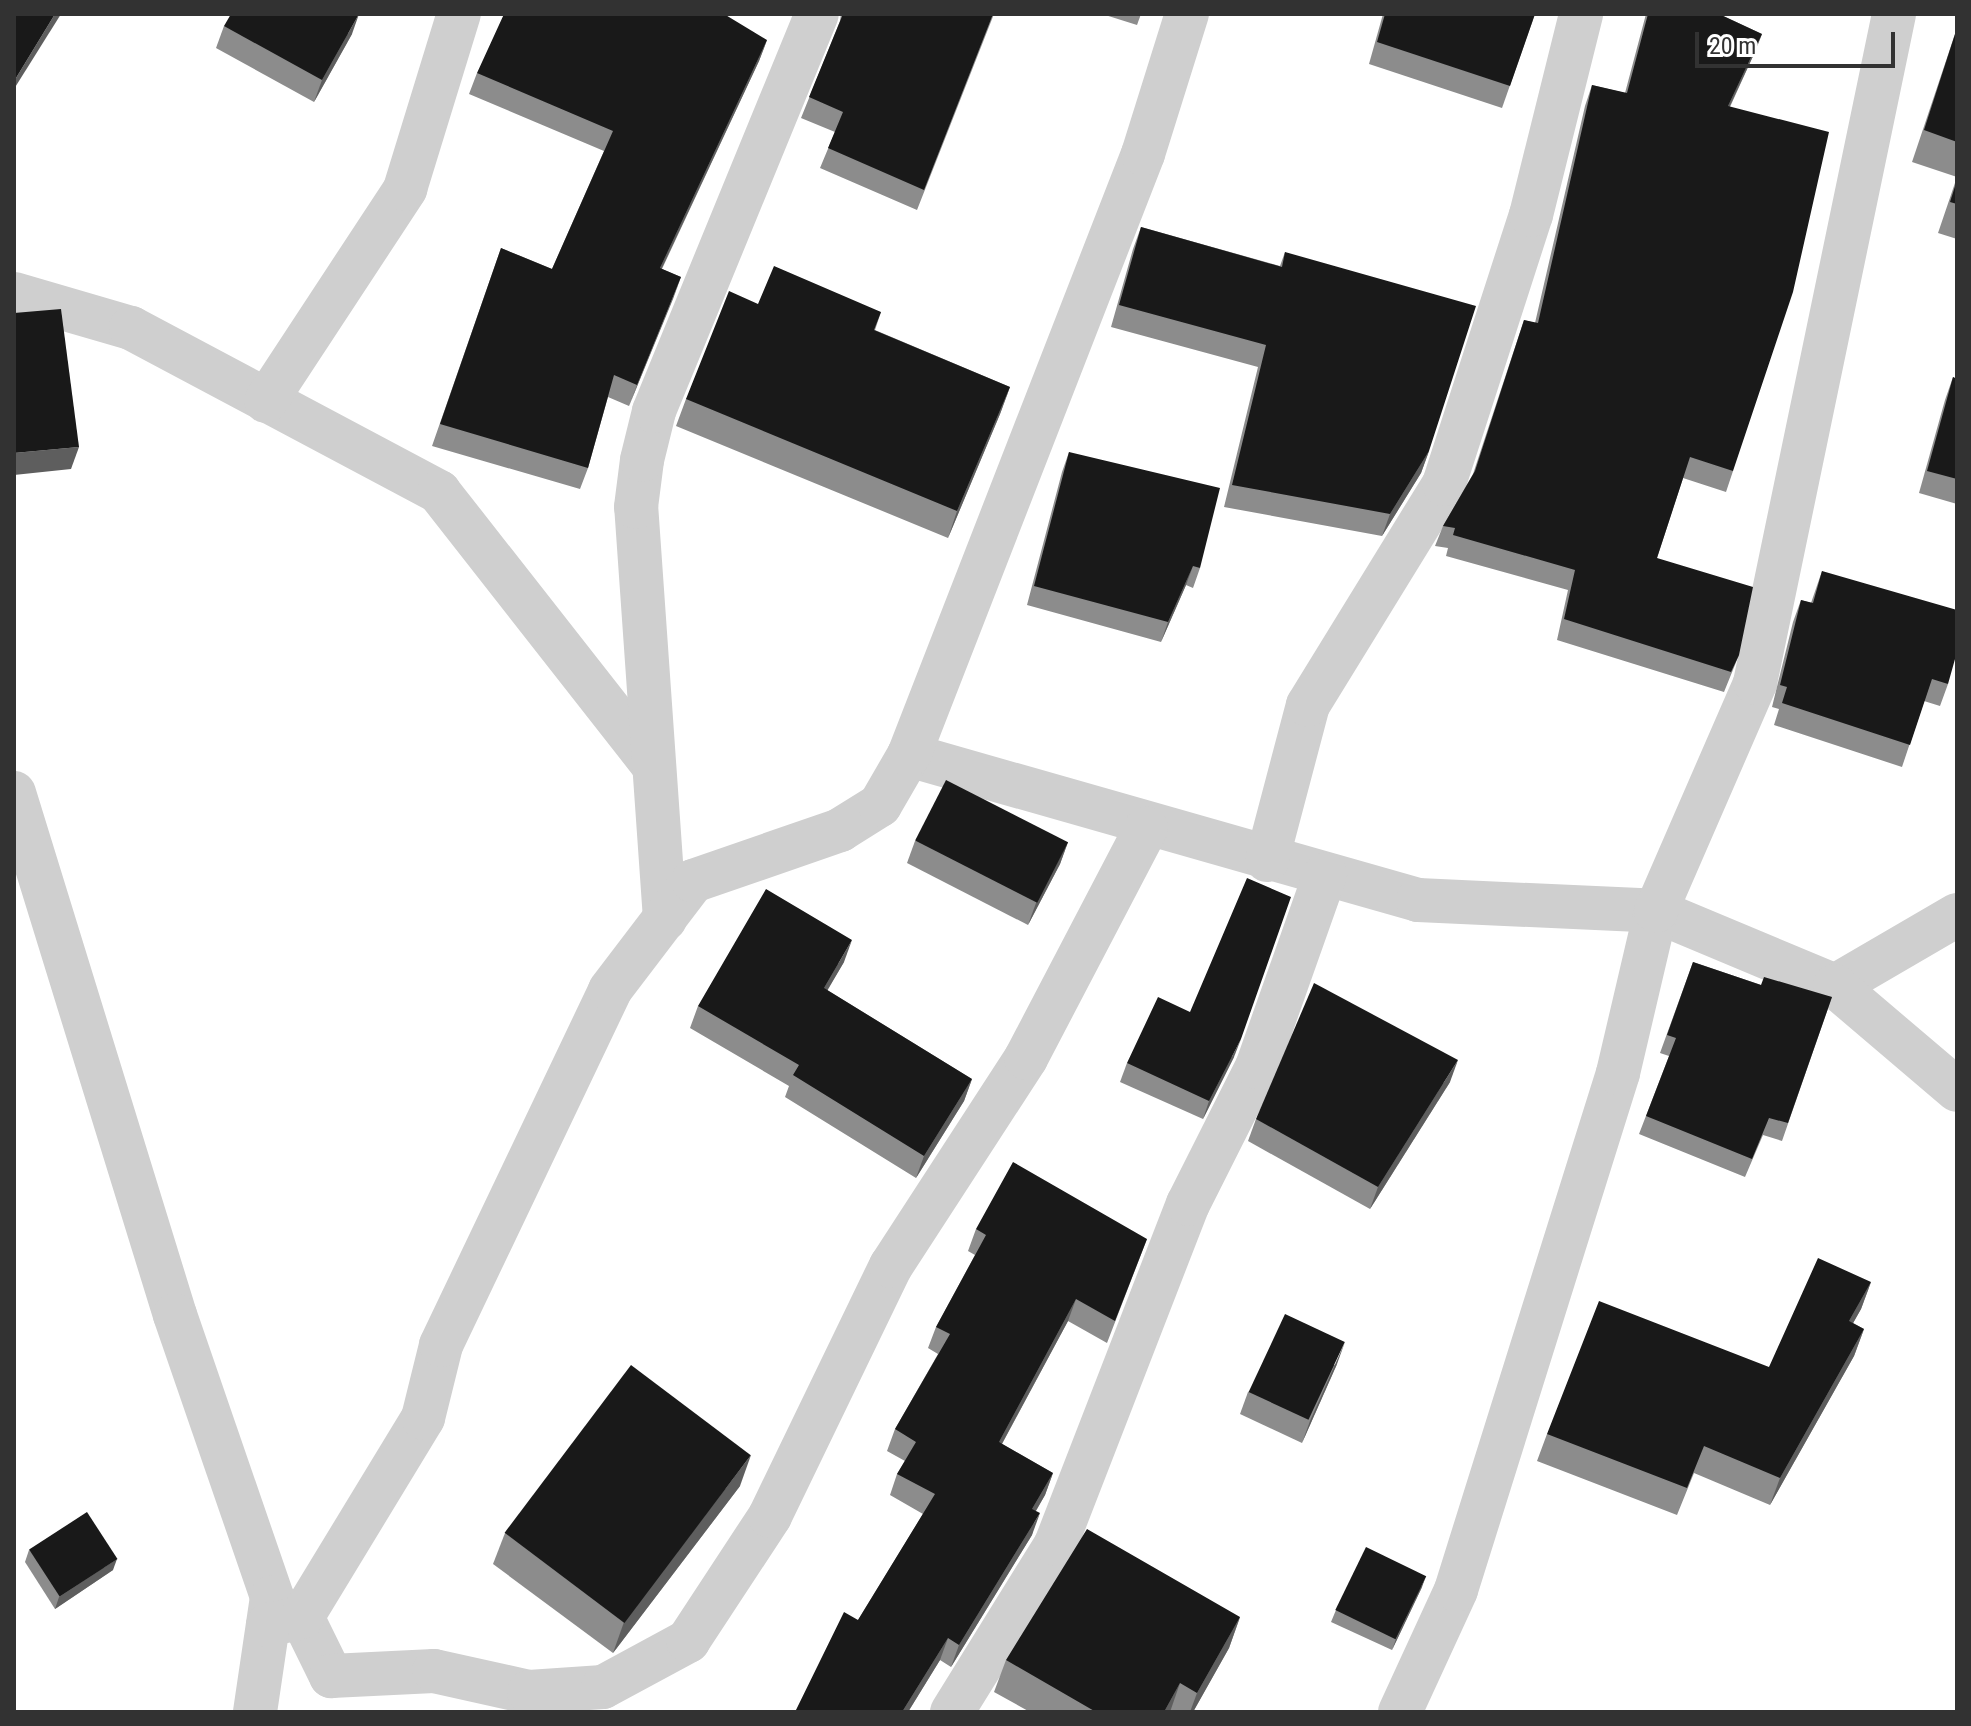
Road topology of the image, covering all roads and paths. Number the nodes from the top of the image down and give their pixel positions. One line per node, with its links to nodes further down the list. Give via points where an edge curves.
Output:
1 (459, 14): 7 (street, via 405,189)
2 (817, 14): 9 (street, via 654,411 642,460 636,507)
3 (1187, 14): 8 (street, via 1143,154)
4 (1581, 14): 12 (street, via 1531,215 1444,484 1308,705)
5 (1894, 14): 14 (street, via 1755,683)
6 (14, 294): 7 (street, via 131,328)
7 (266, 401): 9 (street, via 439,492)
8 (909, 755): 11 (street); 16 (street, via 880,805 840,830 693,881)
9 (654, 766): 16 (street)
10 (14, 793): 19 (street, via 175,1315 272,1597)
11 (1146, 828): 12 (street); 20 (street, via 1026,1058 891,1266 770,1516 688,1641 603,1687)
12 (1267, 860): 13 (street)
13 (1325, 875): 14 (street, via 1418,900); 23 (street, via 1257,1067 1188,1204 1056,1544)
14 (1656, 911): 17 (street); 24 (street, via 1618,1073 1529,1337 1456,1590)
15 (1957, 915): 17 (street)
16 (665, 919): 19 (street, via 610,990 441,1345 423,1418)
17 (1835, 986): 18 (street)
18 (1957, 1090)
19 (285, 1621): 20 (street, via 331,1676 434,1671); 21 (street)
20 (529, 1692): 22 (street)
21 (255, 1712)
22 (571, 1712)
23 (952, 1712)
24 (1400, 1712)

